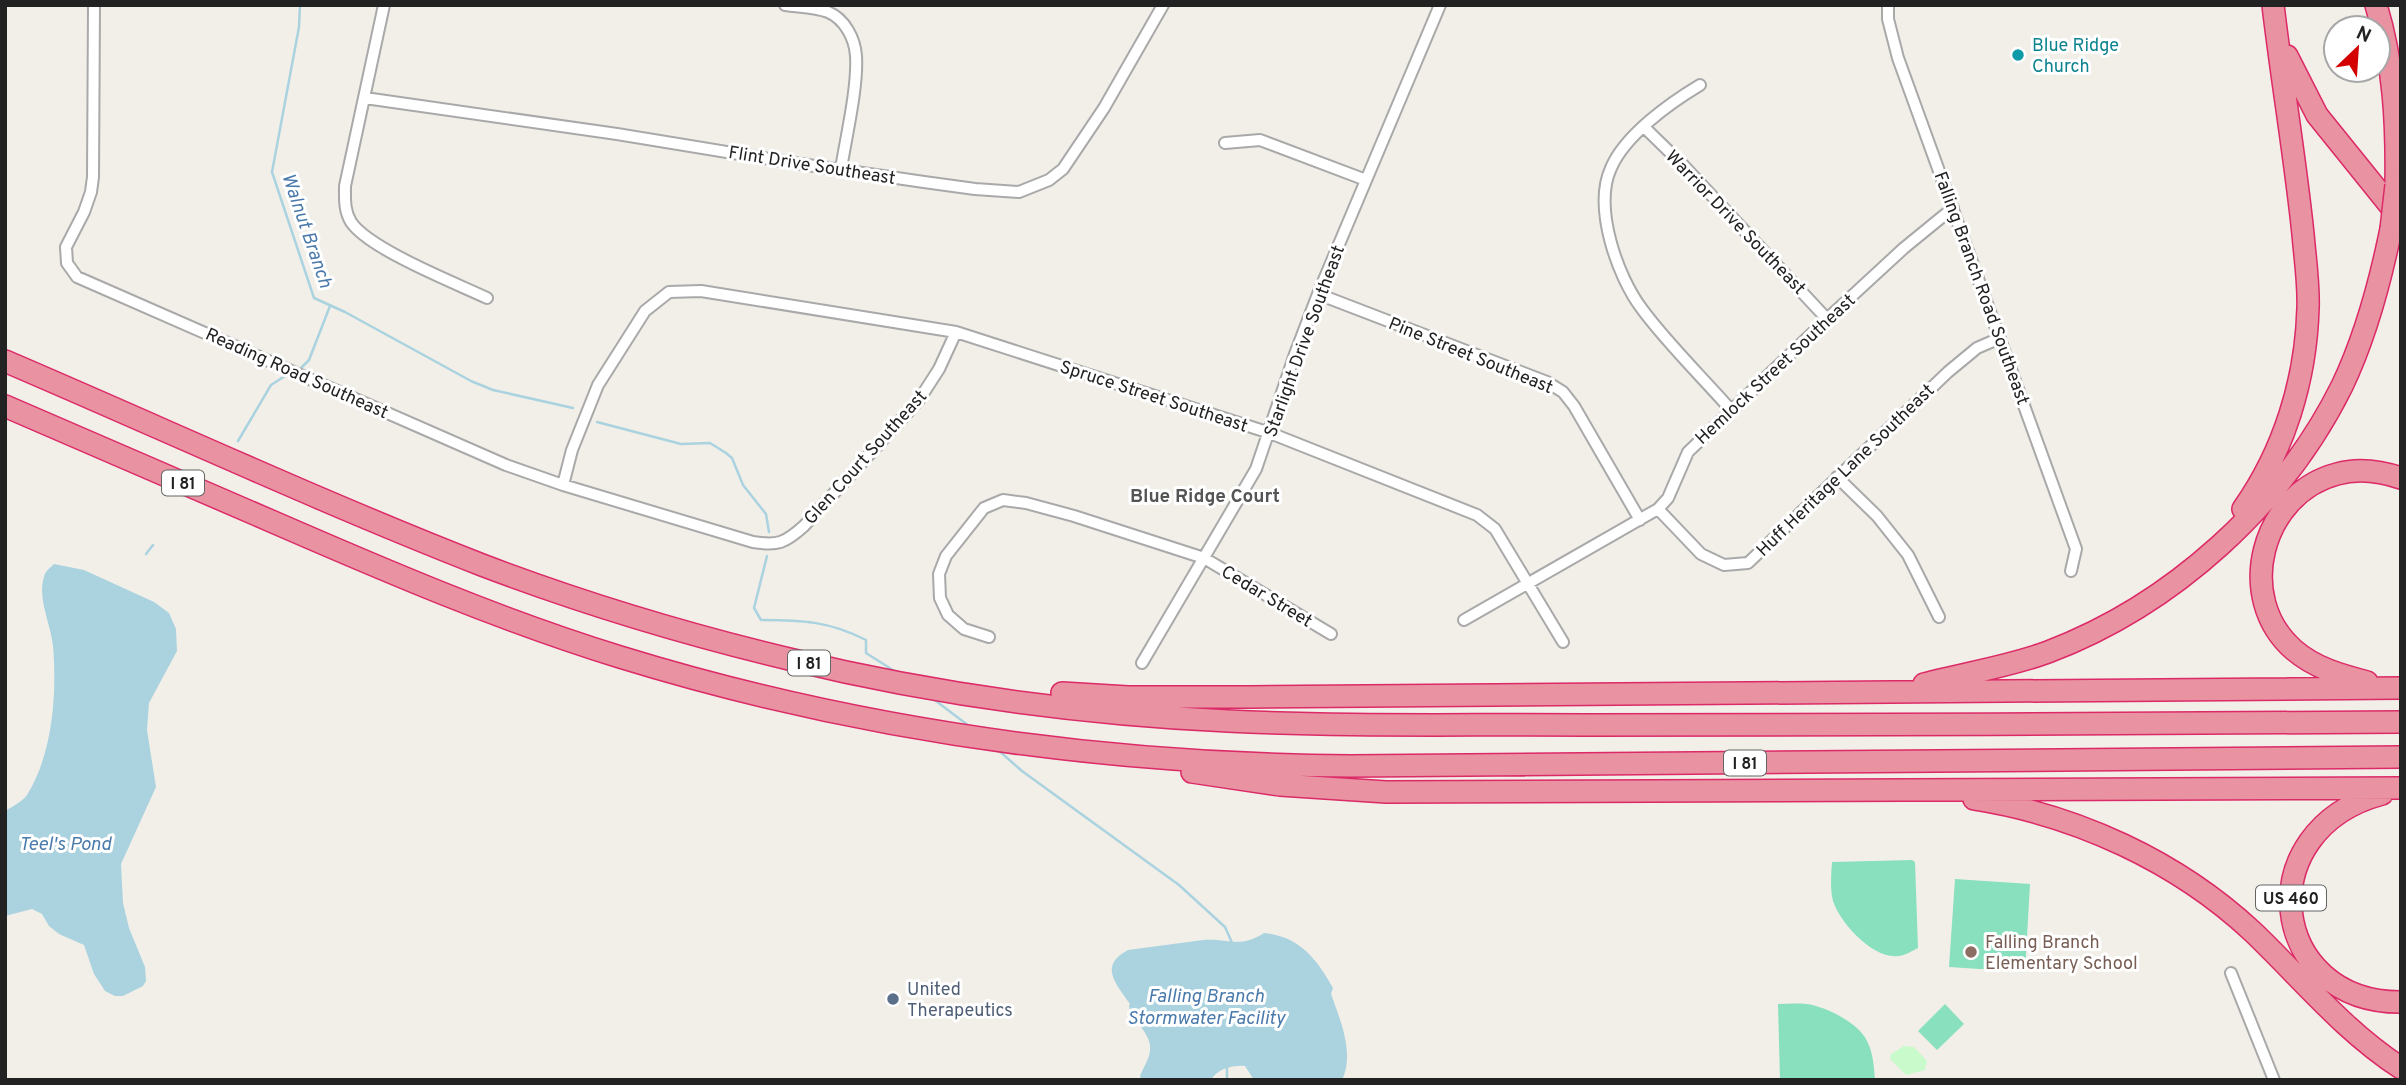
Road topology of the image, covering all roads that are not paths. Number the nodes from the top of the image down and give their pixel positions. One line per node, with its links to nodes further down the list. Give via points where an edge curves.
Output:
1 (94, 5): 30 (street, Reading Road Southeast, via 93,177 91,192 66,247 67,263 77,277 506,465)
2 (384, 5): 12 (street)
3 (785, 5): 15 (street, via 828,12 849,31 856,56 855,76)
4 (1163, 5): 15 (street, Flint Drive Southeast, via 1075,153 1049,180 1019,192 975,190)
5 (1440, 5): 16 (street, Starlight Drive Southeast)
6 (1888, 5): 17 (street, Falling Branch Road Southeast, via 1898,58)
7 (2376, 5): 18 (highway, bridge, via 2394,96)
8 (2387, 5): 10 (highway)
9 (2274, 13): 18 (highway, via 2291,68 2317,115); 34 (highway, via 2300,204 2308,308 2304,348 2288,424 2273,457 2253,495)
10 (2401, 41)
11 (1700, 85): 13 (street)
12 (365, 99): 15 (street, Flint Drive Southeast); 20 (street, via 345,186 350,220 380,246)
13 (1644, 127): 21 (street, Warrior Drive Southeast); 26 (street, via 1625,145 1604,189 1616,260 1641,308)
14 (1225, 143): 16 (street, via 1260,140)
15 (841, 169)
16 (1366, 180): 19 (street, Starlight Drive Southeast)
17 (1953, 208): 21 (street, Hemlock Street Southeast); 23 (street, Falling Branch Road Southeast)
18 (2396, 224): 34 (highway, via 2370,317 2319,426 2250,518)
19 (1318, 294): 27 (street, Starlight Drive Southeast); 32 (street, Pine Street Southeast, via 1563,392)
20 (487, 299)
21 (1827, 319): 26 (street, Hemlock Street Southeast)
22 (956, 332): 27 (street, Spruce Street Southeast); 30 (street, Spruce Street Southeast, via 701,291 669,292 645,311 598,385); 33 (street, Glen Court Southeast, via 919,400)
23 (2000, 338): 28 (street, Huff Heritage Lane Southeast, via 1977,348); 36 (street, Falling Branch Road Southeast, via 2076,549)
24 (5, 361): 41 (highway, I 81, via 484,565)
25 (5, 406): 48 (highway, I 81, via 460,601 620,656 841,713)
26 (1731, 410): 31 (street, Hemlock Street Southeast, via 1688,452 1672,491)
27 (1270, 433): 35 (street, Starlight Drive Southeast, via 1256,469); 37 (street, Spruce Street Southeast, via 1477,515 1495,529)
28 (1837, 477): 31 (street, Huff Heritage Lane Southeast, via 1748,563 1724,565 1701,554); 38 (street, via 1908,555)
29 (2401, 478): 45 (highway, via 2355,471 2314,484 2276,520 2264,547 2260,583 2268,615 2293,649 2325,670)
30 (563, 485): 33 (street, Reading Road Southeast, via 753,542)
31 (1658, 509): 32 (street, Hemlock Street Southeast)
32 (1640, 520): 37 (street, Hemlock Street Southeast)
33 (787, 541)
34 (2210, 553): 46 (highway, via 2146,600 2061,646 1996,668)
35 (1204, 558): 40 (street, Cedar Street); 42 (street, Cedar Street, via 1074,516 1003,500 984,508 946,555 939,574 940,598 948,615 964,629); 44 (street, Starlight Drive Southeast)
36 (2071, 570)
37 (1528, 584): 39 (street, Hemlock Street Southeast); 43 (street, Spruce Street Southeast)
38 (1939, 617)
39 (1464, 620)
40 (1331, 634)
41 (697, 635): 46 (highway, via 953,679 1077,695); 47 (highway, I 81, via 792,660 938,689 1058,707 1220,721 1651,725)
42 (989, 638)
43 (1563, 642)
44 (1142, 663)
45 (2399, 688): 46 (highway)
46 (1887, 693)
47 (2401, 722)
48 (1090, 753): 49 (highway, I 81, via 1351,766); 51 (highway, via 1232,779 1386,792)
49 (2401, 757)
50 (2401, 789): 51 (highway); 53 (highway, US 460, via 2357,802 2318,830 2297,863 2291,902 2305,952 2333,982 2365,998)
51 (1910, 790): 54 (highway, via 2029,810 2109,838 2154,861 2228,911 2349,1029)
52 (2231, 973): 55 (street)
53 (2401, 1002)
54 (2401, 1068)
55 (2274, 1080)

